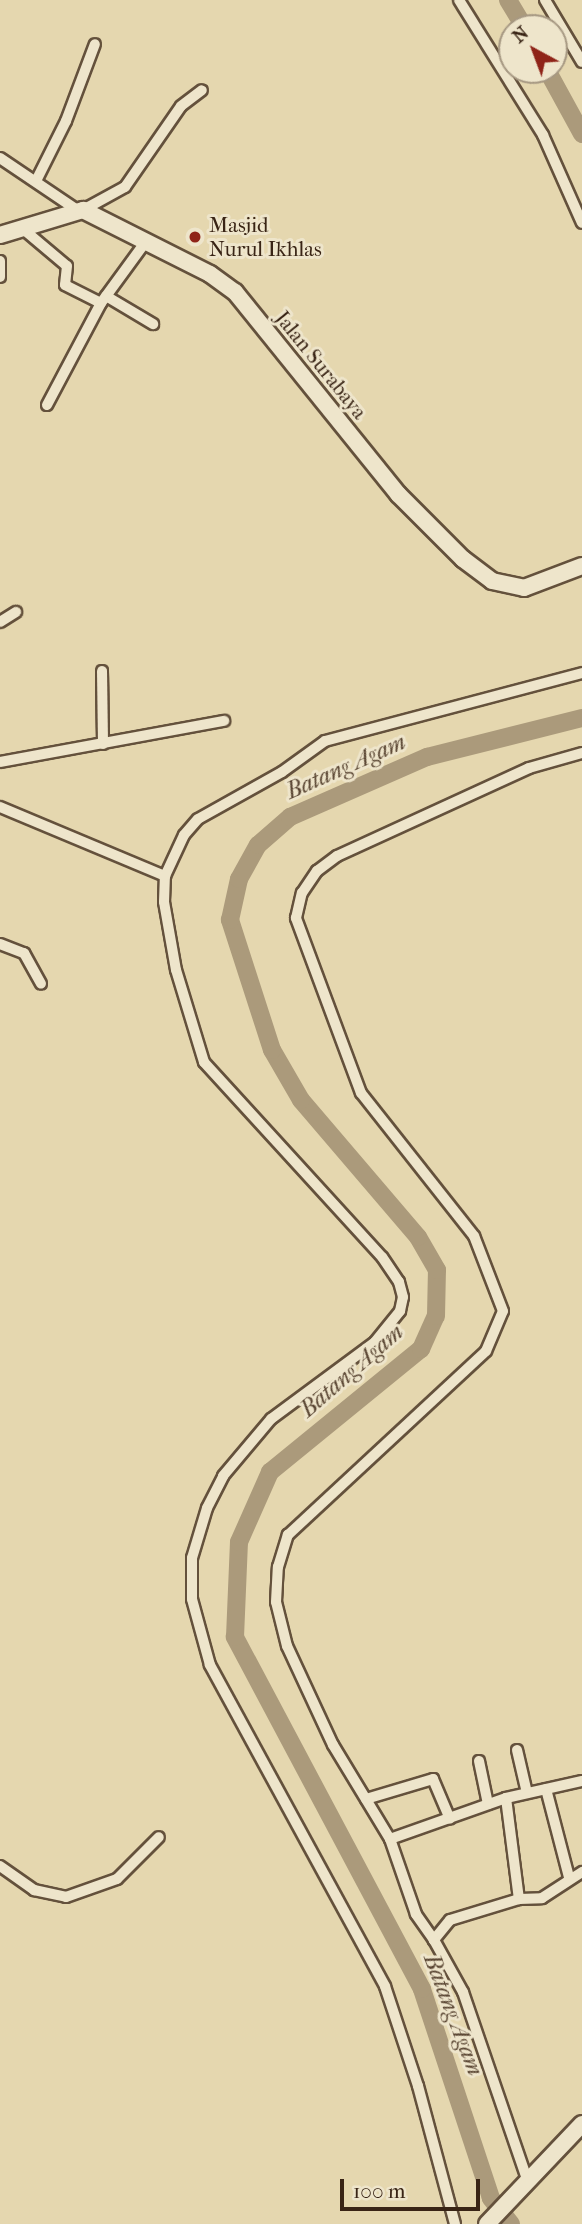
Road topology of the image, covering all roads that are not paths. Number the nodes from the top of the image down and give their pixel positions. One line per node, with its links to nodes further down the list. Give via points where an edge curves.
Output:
1 (459, 0): 9 (street, via 543,135)
2 (545, 0): 4 (street)
3 (95, 44): 7 (street, via 66,121)
4 (582, 62)
5 (202, 90): 8 (street, via 181,106 125,187)
6 (0, 158): 7 (street)
7 (36, 181): 8 (street)
8 (80, 210): 10 (street); 12 (street, Jalan Surabaya)
9 (582, 223)
10 (23, 229): 11 (street); 15 (street, via 67,267 65,285)
11 (0, 235)
12 (148, 240): 15 (street); 18 (street, Jalan Surabaya, via 235,292 398,494 482,574 506,586 524,587)
13 (0, 261): 14 (street)
14 (0, 277)
15 (103, 300): 16 (street); 17 (street)
16 (153, 324)
17 (47, 405)
18 (582, 566)
19 (16, 612): 20 (street)
20 (0, 622)
21 (102, 671): 24 (street)
22 (582, 673): 28 (street, via 325,741 282,772 198,819 184,835)
23 (224, 721): 24 (street)
24 (103, 744): 26 (street)
25 (582, 753): 37 (street, via 529,768 337,856 317,871 302,893 296,918 360,1093 474,1236 503,1311 486,1352 301,1519 288,1535 278,1567 276,1602 287,1646 333,1745)
26 (0, 762)
27 (0, 807): 28 (street)
28 (165, 876): 49 (street, via 164,902 176,970 204,1062 382,1257 403,1297 400,1311 375,1342 271,1419 223,1476 207,1508 192,1558 192,1599 210,1665 385,1986)
29 (0, 944): 30 (street, via 24,953)
30 (41, 984)
31 (517, 1750): 35 (street)
32 (480, 1761): 38 (street)
33 (582, 1782): 34 (street)
34 (546, 1789): 35 (street); 44 (street)
35 (527, 1793): 36 (street)
36 (506, 1798): 38 (street); 45 (street)
37 (366, 1799): 39 (street, via 433,1779); 41 (street)
38 (488, 1804): 39 (street)
39 (450, 1819): 41 (street)
40 (159, 1837): 42 (street, via 117,1879 66,1897 34,1890)
41 (390, 1839): 46 (street, via 415,1914)
42 (0, 1866)
43 (582, 1872): 44 (street)
44 (569, 1877): 45 (street, via 542,1898)
45 (519, 1899): 46 (street, via 450,1920)
46 (434, 1940): 48 (street, via 463,1992)
47 (582, 2124): 48 (street)
48 (524, 2183): 50 (street)
49 (455, 2224)
50 (487, 2224)

